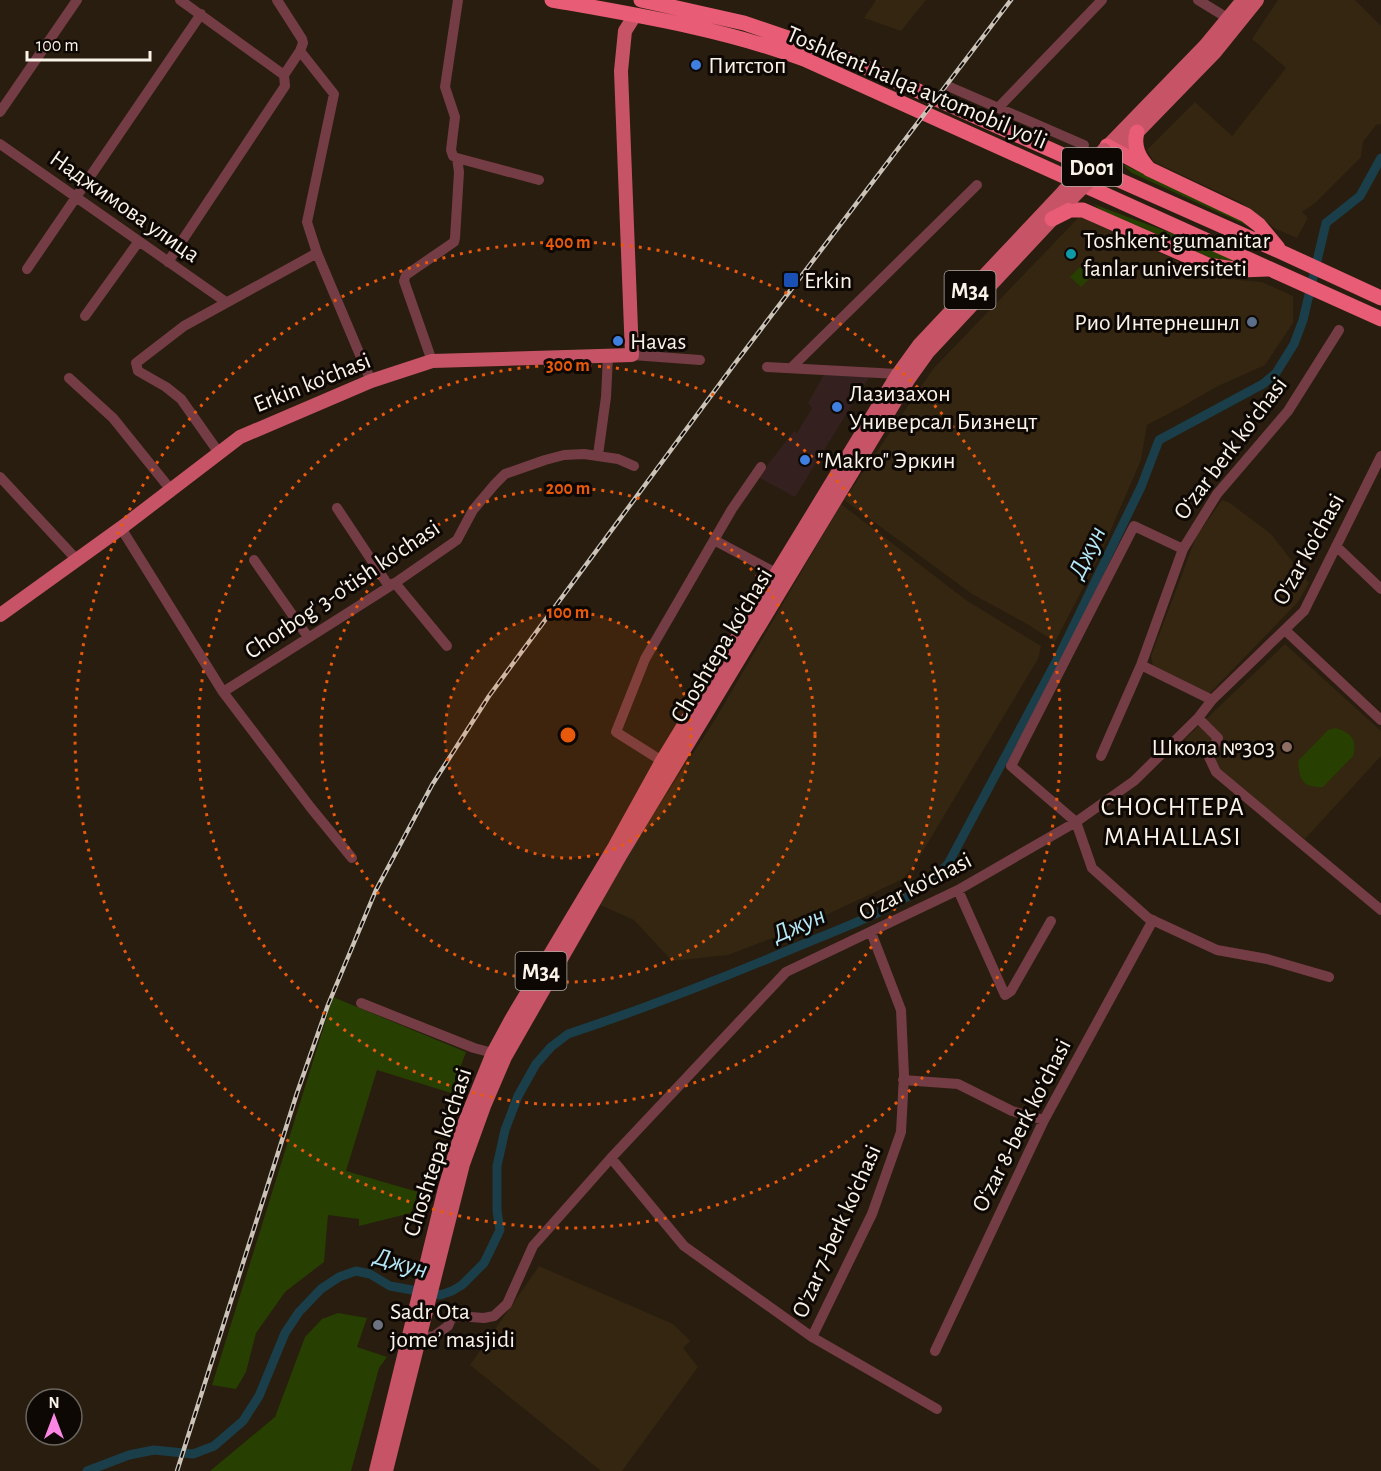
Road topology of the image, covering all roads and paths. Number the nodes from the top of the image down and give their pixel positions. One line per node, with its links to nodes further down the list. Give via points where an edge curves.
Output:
1 (77, 0): 17 (street)
2 (180, 0): 11 (street)
3 (277, 0): 13 (street, via 302,39)
4 (458, 0): 22 (street, via 445,87 455,117 451,150)
5 (552, 0): 10 (highway, Toshkent halqa avtomobil yo'li / D001)
6 (1102, 0): 16 (street)
7 (1198, 0): 12 (street)
8 (1244, 0): 12 (main road, Choshtepa ko'chasi)
9 (1257, 0): 18 (main road, Choshtepa ko'chasi, via 1215,52)
10 (638, 5): 30 (highway, Toshkent halqa avtomobil yo'li / D001, via 744,23 815,46); 33 (highway, Toshkent halqa avtomobil yo'li / D001, via 804,59); 40 (main road, via 625,31 621,71)
11 (201, 14): 14 (street); 27 (street)
12 (1229, 19): 21 (main road, Choshtepa ko'chasi)
13 (300, 51): 14 (street); 31 (street, via 334,94 307,222)
14 (284, 75): 32 (street, via 285,86)
15 (950, 87): 16 (street)
16 (998, 108): 20 (street)
17 (0, 112)
18 (1137, 132): 21 (main road, Choshtepa ko'chasi); 23 (highway, via 1139,155)
19 (0, 144): 27 (street, Наджимова улица)
20 (1084, 145)
21 (1110, 151): 23 (highway); 26 (main road, Choshtepa ko'chasi / M34, bridge)
22 (457, 158): 24 (street); 43 (street, via 454,242 404,278)
23 (1149, 169): 30 (highway, via 1246,214)
24 (539, 180)
25 (977, 185): 45 (street)
26 (1068, 194): 28 (main road, Choshtepa ko'chasi / M34); 46 (main road, Choshtepa ko'chasi / M34, via 919,345)
27 (76, 196): 29 (street, Наджимова улица); 34 (street)
28 (1052, 219): 33 (highway, via 1070,210 1083,210 1208,265 1240,270); 46 (main road, Choshtepa ko'chasi / M34)
29 (139, 241): 32 (street, Наджимова улица); 37 (street)
30 (1280, 251): 35 (highway, Toshkent halqa avtomobil yo'li / D001)
31 (317, 253): 36 (street); 48 (street)
32 (168, 262): 36 (street, Наджимова улица)
33 (1271, 268): 38 (highway, Toshkent halqa avtomobil yo'li)
34 (27, 269)
35 (1381, 298)
36 (226, 302): 49 (street, via 184,326 138,360 136,366 181,399)
37 (85, 316)
38 (1381, 320)
39 (1339, 330): 60 (street, Oʻzar berk koʻchasi, via 1287,411 1217,494)
40 (632, 355): 41 (main road, Erkin ko'chasi); 42 (street, Erkin ko'chasi)
41 (608, 356): 43 (main road, Erkin ko'chasi); 50 (street)
42 (699, 360)
43 (432, 361): 48 (main road, Erkin ko'chasi)
44 (767, 367): 45 (street)
45 (791, 368): 46 (street)
46 (902, 377): 63 (main road, Choshtepa ko'chasi / M34); 73 (main road, Choshtepa ko'chasi / M34)
47 (69, 378): 55 (street, via 113,418)
48 (370, 381): 49 (main road, Erkin ko'chasi, via 240,437)
49 (219, 453): 55 (main road, Erkin ko'chasi)
50 (598, 455): 52 (street, Chorbog' 3-o'tish ko'chasi); 64 (street, Chorbog' 3-o'tish ko'chasi, via 564,455 505,474 473,510 457,540)
51 (1380, 462): 59 (street, O'zar ko'chasi)
52 (634, 466)
53 (761, 467): 58 (street)
54 (0, 477): 61 (street)
55 (171, 490): 57 (main road, Erkin ko'chasi)
56 (337, 508): 64 (street, via 388,585)
57 (121, 528): 61 (main road, Erkin ko'chasi); 71 (street)
58 (714, 540): 63 (street); 77 (street, via 645,659 616,732)
59 (1336, 546): 65 (street); 67 (street, O'zar ko'chasi, via 1304,611)
60 (1183, 549): 70 (street); 78 (street, Oʻzar berk koʻchasi, via 1134,526 1011,766)
61 (77, 560): 66 (main road, Erkin ko'chasi)
62 (254, 560): 68 (street)
63 (776, 573): 73 (main road, Choshtepa ko'chasi / M34)
64 (395, 584): 68 (street, Chorbog' 3-o'tish ko'chasi); 69 (street)
65 (1381, 589)
66 (0, 615)
67 (1285, 630): 72 (street, O'zar ko'chasi); 75 (street)
68 (308, 637): 71 (street, Chorbog' 3-o'tish ko'chasi)
69 (447, 646)
70 (1141, 665): 72 (street); 76 (street)
71 (223, 692): 79 (street)
72 (1212, 700): 74 (street, O'zar ko'chasi)
73 (704, 704): 77 (main road, Choshtepa ko'chasi / M34); 91 (main road, Choshtepa ko'chasi / M34, via 513,1040 468,1149)
74 (1198, 718): 78 (street, O'zar ko'chasi, via 1134,781); 81 (street, via 1218,738 1209,757 1216,772)
75 (1381, 720)
76 (1101, 756)
77 (662, 761): 87 (main road, Choshtepa ko'chasi / M34)
78 (1076, 822): 80 (street, O'zar ko'chasi); 82 (street, via 1092,868)
79 (352, 858)
80 (958, 890): 83 (street, via 1005,995); 84 (street, O'zar ko'chasi)
81 (1381, 910)
82 (1153, 920): 85 (street, via 1217,950); 89 (street, Oʻzar 8-berk koʻchasi)
83 (1051, 921)
84 (871, 932): 88 (street, O'zar 7-berk ko'chasi, via 901,1010); 90 (street, O'zar ko'chasi, via 786,972)
85 (1329, 977)
86 (361, 1003): 87 (street)
87 (493, 1053): 91 (main road, Choshtepa ko'chasi / M34, via 463,1127)
88 (903, 1080): 89 (street, via 958,1084 1012,1111); 93 (street, O'zar 7-berk ko'chasi, via 901,1132 872,1214)
89 (1044, 1120): 95 (street, Oʻzar 8-berk koʻchasi)
90 (611, 1158): 93 (street, via 684,1246); 94 (street, O'zar ko'chasi, via 533,1246 507,1304 494,1316 457,1316 434,1336)
91 (432, 1261): 92 (main road, Choshtepa ko'chasi / M34)
92 (417, 1322): 94 (main road, Choshtepa ko'chasi / M34); 97 (main road, Choshtepa ko'chasi / M34)
93 (812, 1337): 96 (street)
94 (418, 1339): 97 (main road, Choshtepa ko'chasi / M34)
95 (935, 1351)
96 (937, 1409)
97 (395, 1413): 98 (main road, M34); 99 (main road, M34)
98 (376, 1471)
99 (386, 1471)

